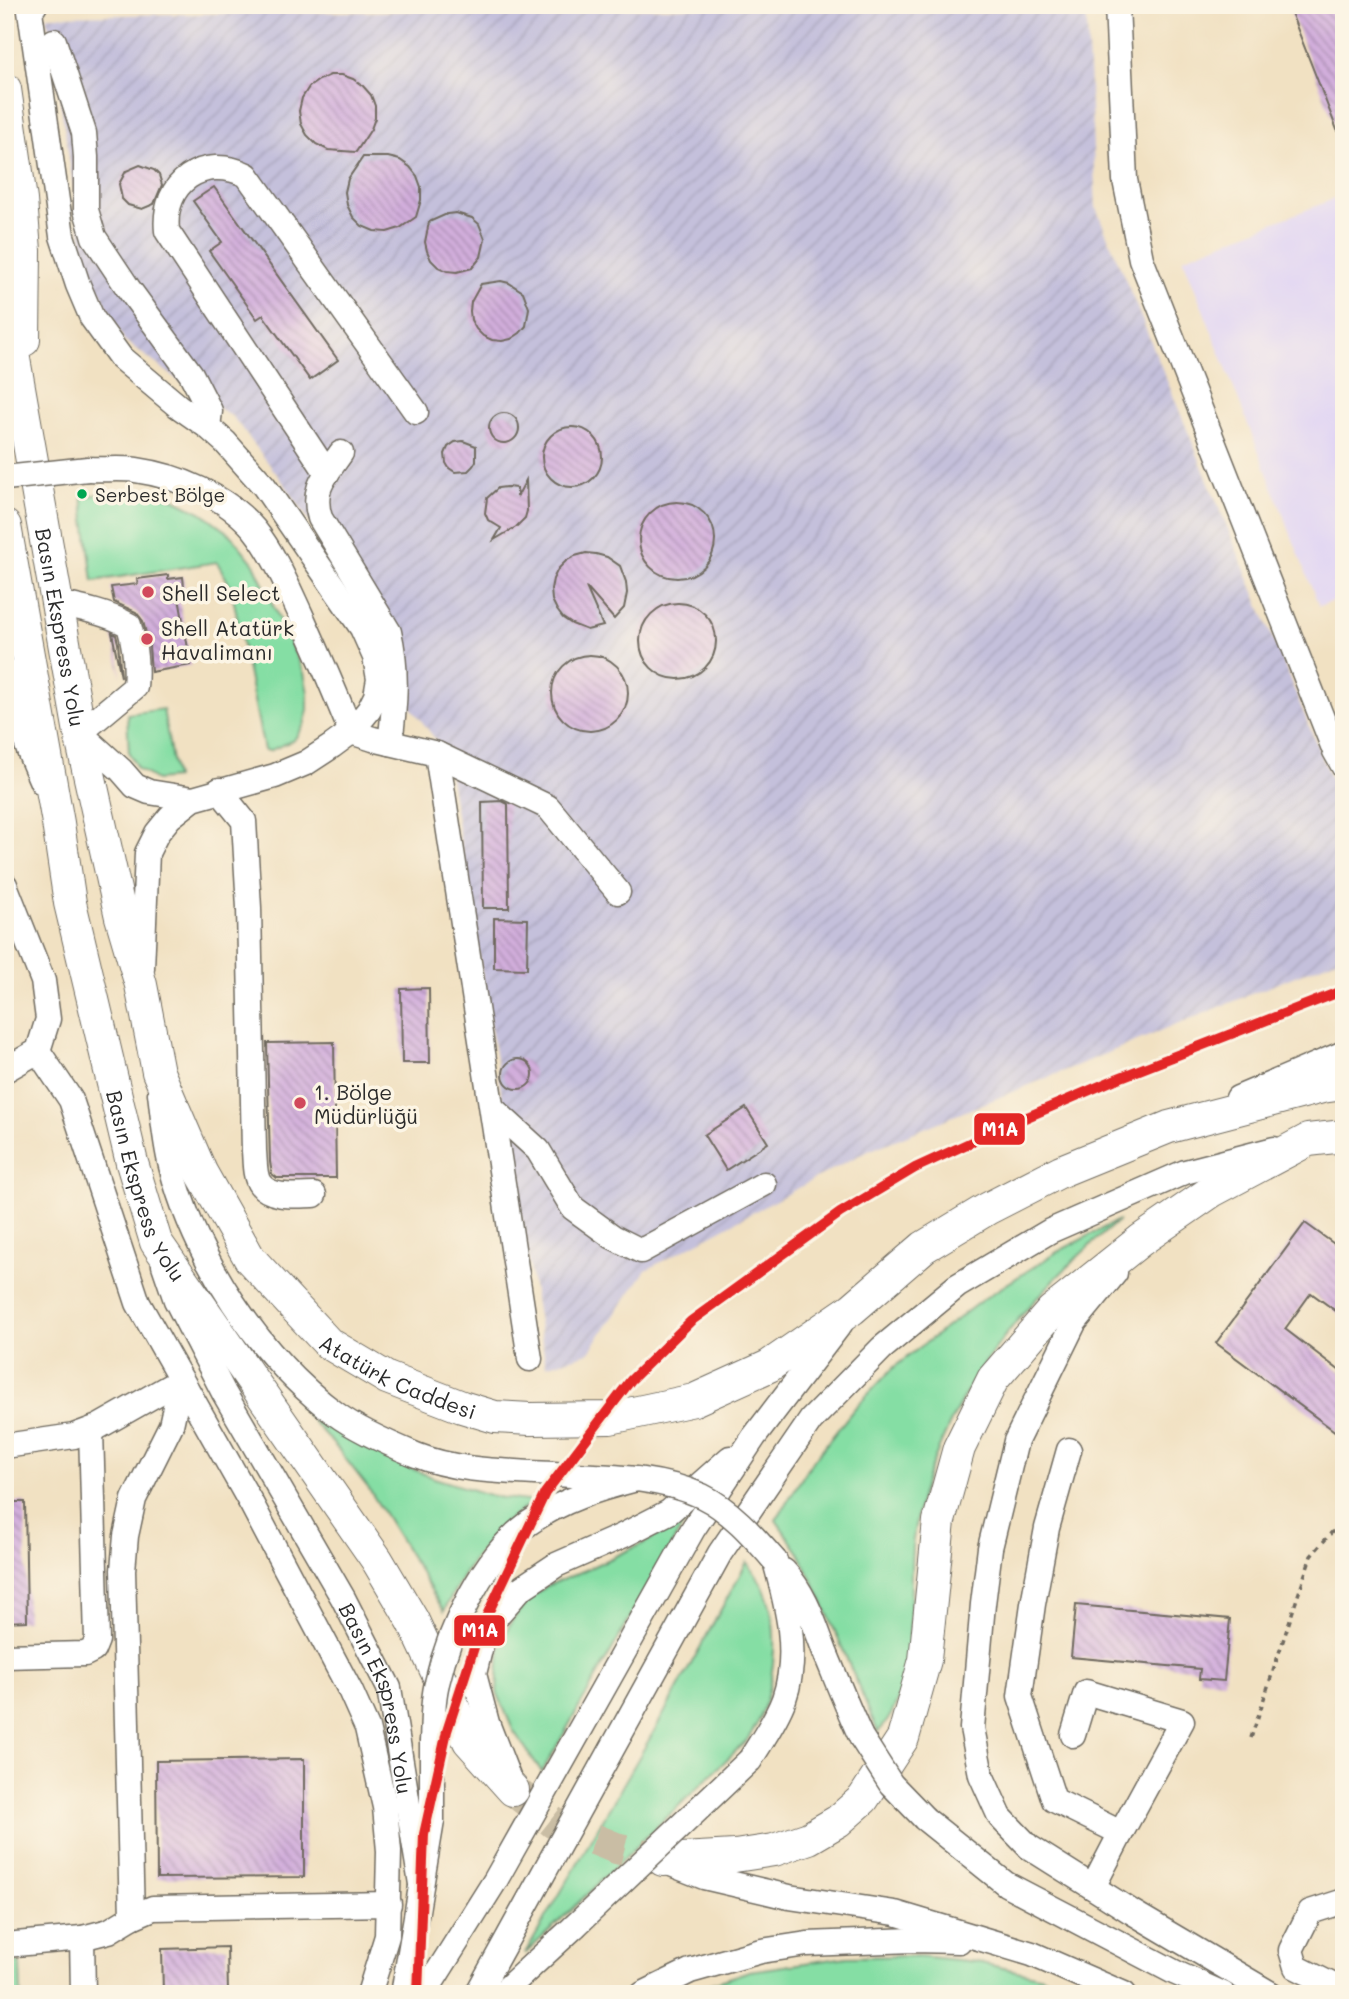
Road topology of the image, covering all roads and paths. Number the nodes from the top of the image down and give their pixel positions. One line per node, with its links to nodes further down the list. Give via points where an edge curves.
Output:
1 (34, 5): 6 (street, via 30,11)
2 (1117, 5): 19 (street, via 1125,180 1141,259)
3 (54, 41): 5 (street, via 84,133)
4 (5, 89): 8 (main road, via 25,251)
5 (86, 157): 6 (street); 10 (street, via 85,197 94,237 191,374 209,407)
6 (51, 164): 10 (street, via 62,236 92,318 121,358)
7 (5, 308): 8 (main road, Basın Ekspress Yolu)
8 (22, 405): 13 (main road, Basın Ekspress Yolu)
9 (415, 412): 17 (street, via 247,175 226,167 203,170 176,189 170,199 167,231 334,463 321,481 316,499 320,518 389,632 396,687)
10 (208, 427): 15 (street, via 264,486 362,628 379,679 369,710)
11 (5, 478): 15 (street, bridge, via 88,469 135,470 179,481 234,510 271,553)
12 (5, 526): 22 (main road, Basın Ekspress Yolu)
13 (57, 603): 16 (main road, Basın Ekspress Yolu); 16 (street, via 121,621 129,625 133,639 135,687)
14 (5, 670): 22 (street)
15 (351, 732): 17 (street); 20 (street, via 306,763)
16 (80, 733): 21 (street, via 135,786); 25 (main road, Basın Ekspress Yolu)
17 (390, 743): 18 (street)
18 (437, 754): 24 (street, via 548,807); 31 (street)
19 (1344, 767)
20 (219, 790): 21 (street); 36 (street, via 244,821 256,1172 260,1184 270,1191)
21 (192, 799): 25 (street, via 170,817 147,853)
22 (58, 823): 38 (main road, Basın Ekspress Yolu, via 70,903 129,1150)
23 (5, 885): 26 (street, via 43,981 48,1019)
24 (618, 892)
25 (141, 985): 29 (main road, Atatürk Caddesi)
26 (38, 1051): 28 (street); 41 (street, via 71,1100 138,1303)
27 (1344, 1053): 32 (street)
28 (5, 1070)
29 (158, 1072): 39 (main road, Atatürk Caddesi, via 201,1172 250,1259 328,1343 387,1378 462,1407 495,1417 610,1418 694,1400 769,1366); 46 (street, bridge, via 171,1166 194,1230 221,1283 273,1357 337,1415 417,1455 461,1468)
30 (1344, 1084): 32 (main road, Atatürk Caddesi)
31 (493, 1109): 35 (street, via 538,1150 573,1208 641,1251); 40 (street)
32 (1169, 1126): 39 (main road, Atatürk Caddesi, via 1061,1171 987,1209 924,1247)
33 (1344, 1136): 34 (main road)
34 (1308, 1140): 37 (main road, via 1212,1191); 68 (street, via 1185,1172 1050,1231 957,1286 882,1348 811,1420 720,1553)
35 (764, 1184)
36 (314, 1195)
37 (1141, 1240): 54 (main road, via 1052,1311 993,1379 959,1448 939,1521 925,1660 903,1738 863,1799 809,1838 774,1850); 56 (street, via 1074,1323 1016,1441 990,1548 972,1728 981,1775 1000,1817 1029,1847)
38 (156, 1242): 52 (main road, via 377,1560 413,1622 469,1741); 55 (street, Basın Ekspress Yolu, via 176,1300 224,1394 343,1598 389,1688)
39 (852, 1309): 43 (street)
40 (530, 1359)
41 (181, 1380): 42 (street); 58 (street, via 251,1503 367,1728 386,1807); 59 (street, via 171,1425 134,1499 126,1536 123,1570)
42 (91, 1430): 44 (street); 49 (street, via 97,1640 85,1654)
43 (754, 1437): 52 (street, via 668,1512 556,1565 520,1589 485,1629 474,1674); 67 (street, via 693,1529 495,1881)
44 (5, 1446)
45 (1069, 1450): 53 (street, via 1047,1528 1020,1696 1054,1800)
46 (637, 1479): 48 (street, bridge, via 702,1496 747,1529); 55 (street, bridge, via 587,1492 527,1524 480,1578 446,1649 436,1686 432,1821)
47 (1344, 1526): 51 (path, via 1332,1532 1311,1556)
48 (775, 1561): 69 (street, bridge, via 791,1638 784,1698 769,1730 750,1760); 72 (street, bridge, via 794,1582 810,1611 861,1737 891,1784 925,1819 1006,1884)
49 (5, 1656)
50 (1073, 1735): 53 (street, via 1086,1692 1182,1721)
51 (1251, 1738)
52 (513, 1790)
53 (1121, 1833): 56 (street)
54 (663, 1860): 62 (street, via 704,1877 789,1897 895,1913)
55 (421, 1884): 66 (street)
56 (1093, 1887): 73 (street)
57 (1344, 1903): 63 (street, via 1310,1912 1291,1950 1296,1967)
58 (389, 1904): 59 (street, via 153,1908); 65 (street, via 387,1936)
59 (132, 1917): 60 (street, via 109,1931)
60 (82, 1938): 61 (street); 64 (street)
61 (5, 1945)
62 (1032, 1954): 70 (street, via 954,1940 807,1944 761,1951 690,1971); 71 (street)
63 (1344, 1991)
64 (83, 1994)
65 (369, 1994)
66 (402, 1994)
67 (424, 1994)
68 (477, 1994)
69 (501, 1994)
70 (643, 1994)
71 (1124, 1994)
72 (1223, 1994)
73 (1271, 1994)

